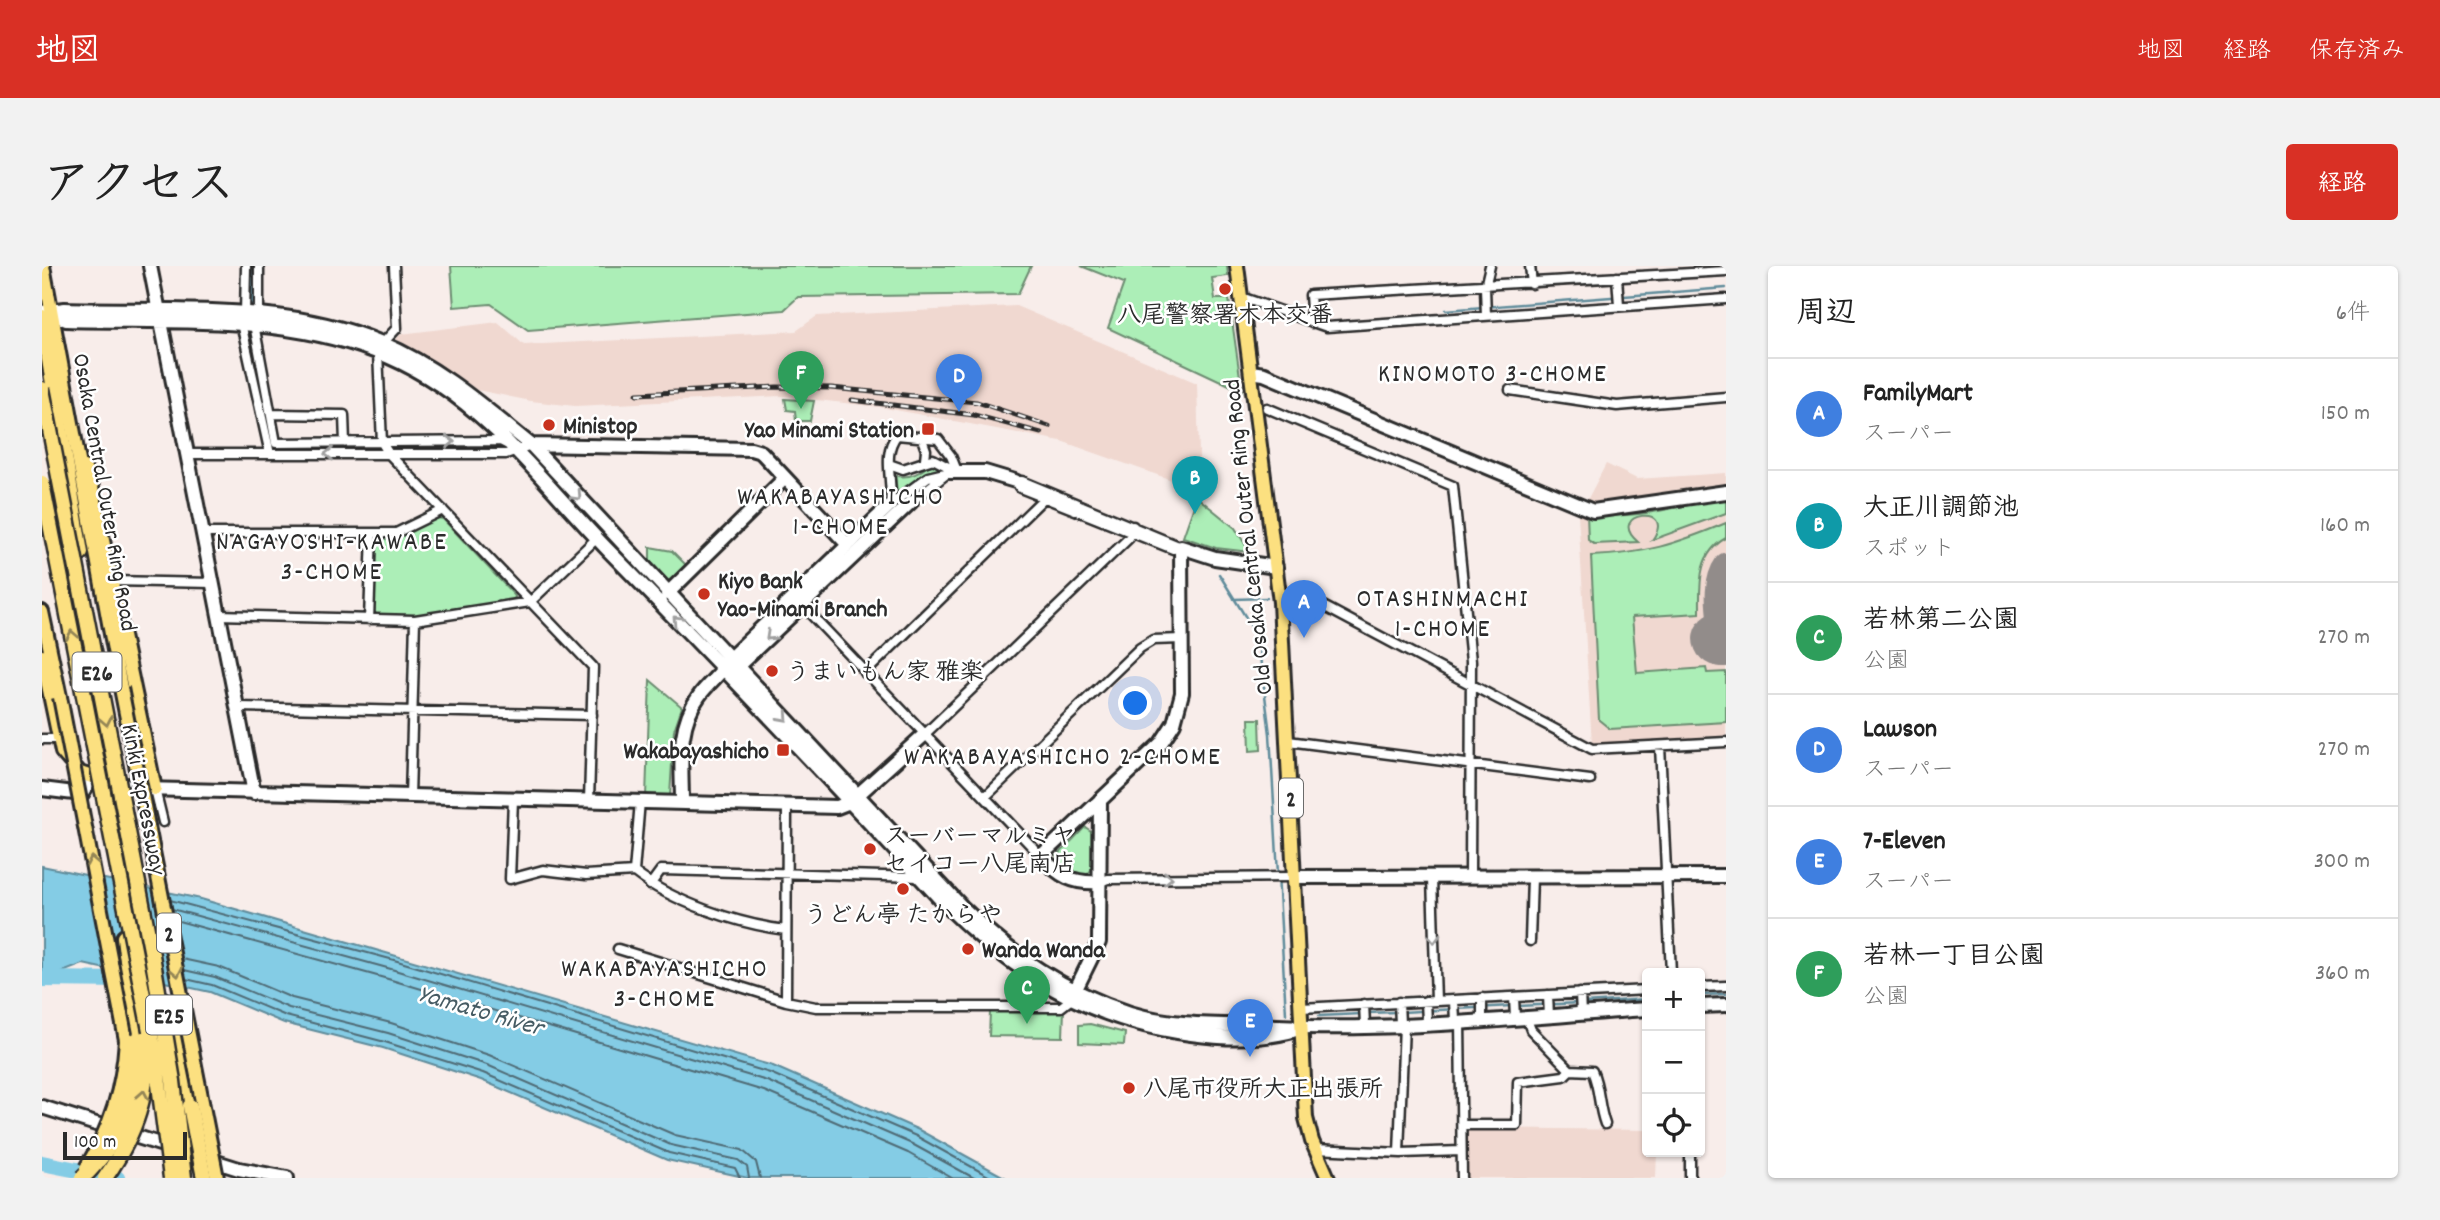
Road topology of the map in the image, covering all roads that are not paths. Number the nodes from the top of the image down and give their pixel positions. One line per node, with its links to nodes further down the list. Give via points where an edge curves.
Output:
1 (43, 266): 18 (main road, Osaka Central Outer Ring Road / 2)
2 (150, 266): 20 (street)
3 (246, 266): 21 (street)
4 (259, 266): 21 (street)
5 (394, 266): 23 (street, via 397,328)
6 (1237, 266): 15 (main road, Old Osaka Central Outer Ring Road / 2)
7 (1490, 266): 14 (street)
8 (1530, 266): 13 (street)
9 (1631, 266): 12 (street)
10 (1726, 271): 12 (street)
11 (1617, 277): 12 (street); 13 (street); 17 (street)
12 (1631, 277)
13 (1532, 284): 14 (street)
14 (1485, 287): 19 (street); 22 (street, via 1310,295)
15 (1241, 297): 22 (street); 24 (main road, Old Osaka Central Outer Ring Road / 2)
16 (1726, 299): 17 (street)
17 (1619, 306): 19 (street)
18 (45, 314): 20 (street, via 65,309); 34 (main road, Osaka Central Outer Ring Road / 2); 73 (highway, bridge)
19 (1486, 316): 22 (street, via 1327,327)
20 (162, 317): 21 (street); 35 (street)
21 (250, 319): 23 (street); 29 (street); 36 (street)
22 (1311, 323)
23 (380, 347): 32 (street); 33 (street, via 466,391)
24 (1251, 372): 44 (street, via 1593,511); 56 (main road, Old Osaka Central Outer Ring Road / 2)
25 (42, 389): 73 (highway, Kinki Expressway / E26, bridge)
26 (1510, 390): 27 (street, via 1617,406)
27 (1726, 397)
28 (1267, 408): 72 (street, via 1453,486)
29 (271, 414): 31 (street, via 276,443); 31 (street, via 344,415)
30 (921, 436): 38 (street); 39 (street, via 897,435 891,442); 40 (street, via 938,439 951,456)
31 (345, 443): 32 (street)
32 (382, 443): 33 (street, one-way to 33, via 500,441); 37 (street)
33 (525, 447): 37 (street, via 506,454); 41 (street, via 751,449 761,452); 53 (street); 60 (street, one-way to 60)
34 (77, 454): 57 (main road, via 91,483); 162 (main road, Osaka Central Outer Ring Road / 2, one-way to 162, bridge)
35 (189, 454): 36 (street); 51 (street)
36 (270, 454): 37 (street, one-way to 36)
37 (389, 454): 48 (street)
38 (925, 459): 39 (street, via 903,469); 40 (street, via 941,461)
39 (889, 464): 47 (street)
40 (953, 472): 42 (street, via 985,471); 46 (street); 47 (street, via 928,477)
41 (785, 478): 54 (street); 60 (street)
42 (1015, 481): 45 (street, via 1020,488); 50 (street)
43 (42, 483): 59 (highway, Kinki Expressway / E26, bridge)
44 (1726, 492)
45 (1044, 498): 50 (street); 71 (street)
46 (911, 502): 63 (street)
47 (890, 505): 54 (street)
48 (443, 510): 52 (street, via 396,533); 62 (street)
49 (42, 512): 59 (highway, bridge)
50 (1132, 529): 55 (street, via 1173,549); 77 (street, via 1129,538)
51 (204, 533): 52 (street); 58 (street)
52 (372, 533): 66 (street)
53 (597, 538): 62 (street); 70 (street, one-way to 53)
54 (848, 545): 70 (street)
55 (1181, 547): 56 (street, via 1214,558); 68 (street)
56 (1276, 567): 61 (main road, Old Osaka Central Outer Ring Road / 2)
57 (110, 581): 58 (street); 88 (main road)
58 (213, 583): 65 (street)
59 (63, 592): 83 (highway, Kinki Expressway / E26, one-way to 59, bridge)
60 (667, 594): 70 (street)
61 (1280, 601): 72 (street, via 1312,600); 80 (main road, Old Osaka Central Outer Ring Road / 2)
62 (530, 602): 67 (street); 76 (street, via 593,667)
63 (803, 606): 70 (street, one-way to 70); 71 (street)
64 (42, 612): 156 (main road, one-way to 64, bridge, via 114,1113 126,1040)
65 (219, 615): 66 (street); 74 (street)
66 (369, 620): 67 (street)
67 (415, 620): 75 (street)
68 (1182, 639): 91 (street, via 1153,640 1140,648); 94 (street, via 1182,693 1174,723 1161,743)
69 (42, 656): 79 (main road)
70 (731, 664): 93 (street); 97 (street, via 697,699 685,720)
71 (865, 673): 77 (street)
72 (1471, 681): 82 (street, via 1592,749); 84 (street)
73 (101, 697): 116 (highway, Kinki Expressway / E26, one-way to 116, bridge)
74 (238, 707): 75 (street); 89 (street)
75 (413, 711): 76 (street); 90 (street)
76 (592, 715): 95 (street)
77 (925, 734): 91 (street); 93 (street)
78 (42, 739): 79 (street)
79 (59, 739): 85 (main road, via 68,763)
80 (1288, 741): 84 (street); 106 (main road, Old Osaka Central Outer Ring Road / 2)
81 (1726, 742): 82 (street)
82 (1660, 746): 103 (street)
83 (96, 757): 113 (highway, E26, bridge); 158 (highway, Kinki Expressway / E26, bridge, via 159,1074)
84 (1471, 766): 86 (street); 107 (street)
85 (92, 777): 87 (street, via 82,794); 88 (street)
86 (1590, 780)
87 (42, 789)
88 (155, 789): 89 (street); 99 (street)
89 (254, 793): 90 (street)
90 (410, 797): 92 (street)
91 (985, 797): 100 (street)
92 (513, 799): 95 (street); 101 (street, via 510,879 543,870 586,875)
93 (853, 799): 98 (street, via 837,807); 105 (street); 124 (street, via 987,932)
94 (1100, 800): 100 (street); 110 (street)
95 (590, 801): 96 (street)
96 (640, 802): 97 (street); 101 (street)
97 (682, 802): 98 (street)
98 (787, 806): 102 (street)
99 (163, 822)
100 (1041, 856): 110 (street, via 1062,876)
101 (634, 872): 111 (street)
102 (785, 874): 105 (street); 111 (street, via 661,870); 112 (street)
103 (1666, 876): 104 (street); 108 (street); 117 (street)
104 (1726, 876)
105 (920, 877): 124 (street, via 1020,970)
106 (1295, 877): 109 (street); 110 (street, one-way to 106); 135 (main road, Old Osaka Central Outer Ring Road / 2)
107 (1470, 877): 108 (street); 109 (street)
108 (1532, 877): 114 (street)
109 (1432, 878): 129 (street, one-way to 129)
110 (1100, 882): 124 (street, via 1098,942)
111 (650, 885): 112 (street, via 753,926)
112 (786, 930): 128 (street)
113 (124, 937): 156 (highway, E26, bridge, via 136,1040 133,1076 115,1137 102,1158); 157 (highway, E26, one-way to 113, bridge, via 136,1122 146,1077)
114 (1530, 941)
115 (618, 950): 128 (street)
116 (152, 955): 147 (highway, E25, bridge); 159 (highway, Kinki Expressway / E26, bridge)
117 (1671, 968)
118 (1726, 986): 119 (street)
119 (1705, 987)
120 (1632, 990): 121 (street); 122 (street); 133 (street)
121 (1642, 990)
122 (1580, 993): 123 (street); 137 (street)
123 (1549, 995): 125 (street); 138 (street)
124 (1073, 996): 128 (street, via 1061,1007 816,1007); 145 (street, via 1146,1027 1214,1038 1275,1037)
125 (1514, 997): 126 (street); 139 (street)
126 (1482, 998): 127 (street); 140 (street)
127 (1454, 1000): 129 (street); 142 (street)
128 (786, 1001)
129 (1431, 1001): 130 (street); 141 (street)
130 (1399, 1002): 131 (street); 143 (street)
131 (1364, 1004): 135 (street); 144 (street)
132 (1726, 1005): 134 (street)
133 (1631, 1006): 136 (street); 137 (street)
134 (1705, 1006)
135 (1301, 1007): 145 (main road, Old Osaka Central Outer Ring Road / 2)
136 (1642, 1008)
137 (1581, 1010): 138 (street)
138 (1549, 1012): 139 (street)
139 (1518, 1015): 140 (street); 146 (street)
140 (1482, 1016): 142 (street)
141 (1427, 1018): 142 (street); 143 (street)
142 (1457, 1018): 150 (street)
143 (1401, 1021): 144 (street); 153 (street)
144 (1365, 1022): 145 (street)
145 (1302, 1029): 151 (main road, Old Osaka Central Outer Ring Road / 2, via 1306,1118)
146 (1570, 1070): 149 (street, via 1592,1071); 150 (street, via 1564,1076 1518,1082 1517,1125)
147 (190, 1106): 160 (highway, E25, bridge); 161 (highway, bridge)
148 (42, 1107): 155 (street)
149 (1605, 1124)
150 (1462, 1125): 152 (street)
151 (1315, 1149): 153 (street); 164 (main road, Old Osaka Central Outer Ring Road / 2)
152 (1461, 1150): 153 (street); 165 (street)
153 (1399, 1153)
154 (1690, 1157): 166 (street)
155 (238, 1173): 163 (street)
156 (80, 1177)
157 (105, 1178)
158 (171, 1178)
159 (184, 1178)
160 (196, 1178)
161 (204, 1178)
162 (216, 1178)
163 (287, 1178)
164 (1328, 1178)
165 (1462, 1178)
166 (1690, 1178)

